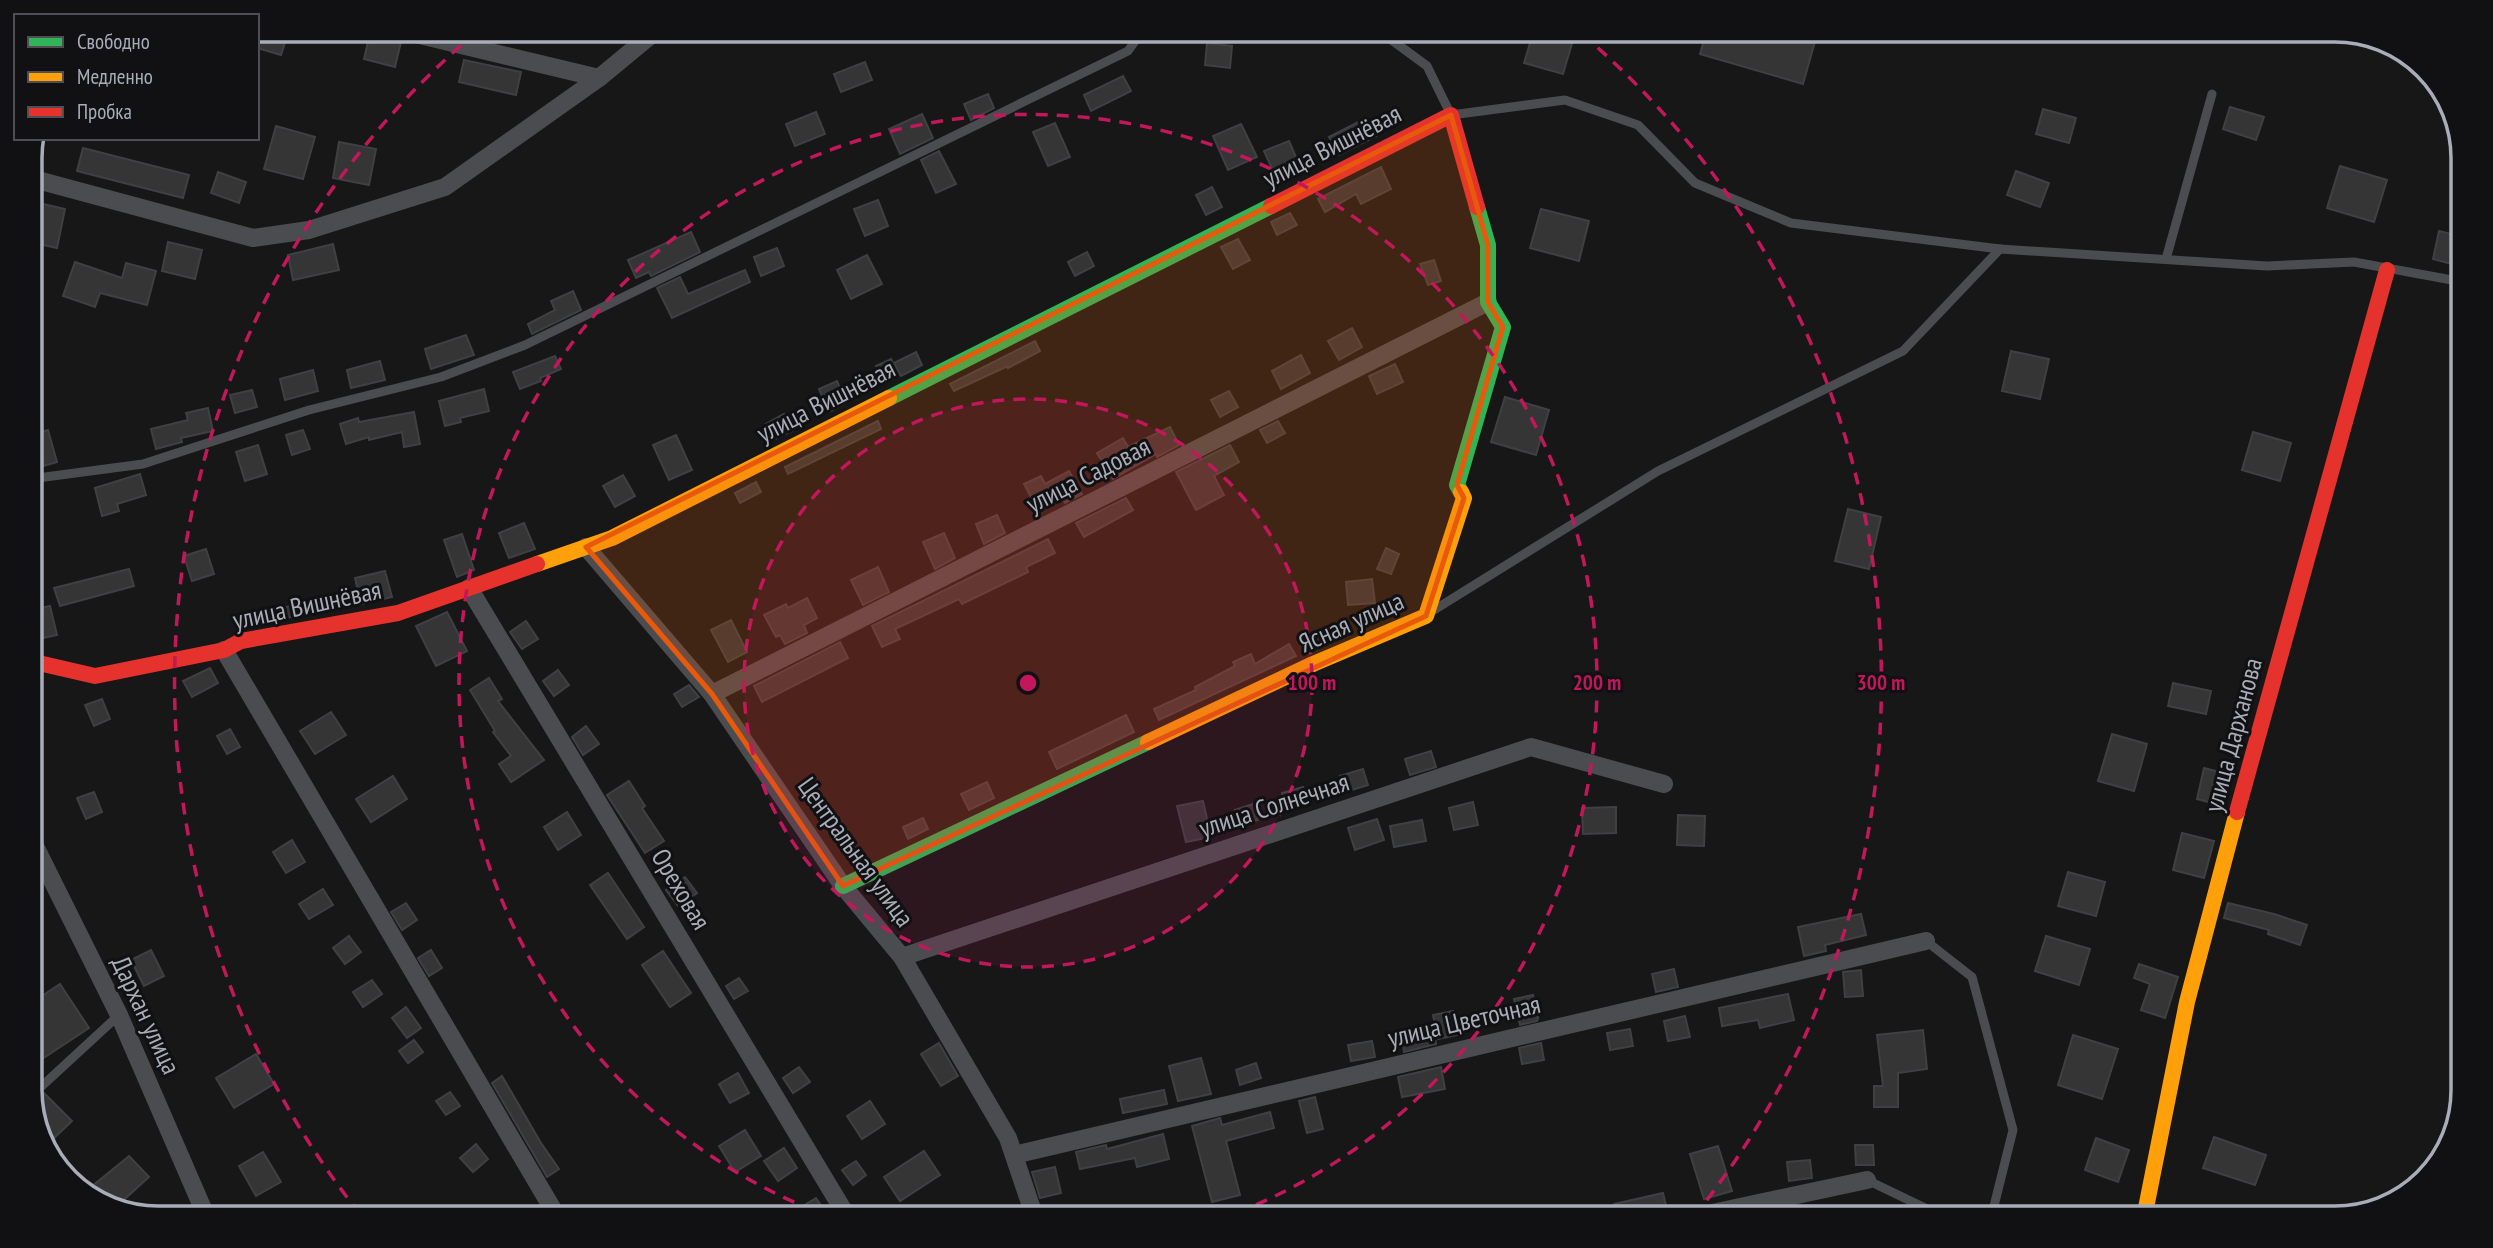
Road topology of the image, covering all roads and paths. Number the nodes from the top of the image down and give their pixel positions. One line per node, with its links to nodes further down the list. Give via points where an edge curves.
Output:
1 (449, 42): 5 (street)
2 (642, 42): 5 (street)
3 (1134, 42): 14 (lane, via 1128,51 525,345 441,376 309,410 143,464)
4 (1394, 42): 7 (lane, via 1427,66)
5 (599, 78): 8 (street, via 445,187 309,230 253,238)
6 (2212, 94): 10 (lane)
7 (1451, 115): 9 (lane, via 1565,100 1638,125 1695,183 1791,223); 13 (street, via 1488,245); 15 (street, улица Вишнёвая, via 612,538)
8 (42, 181)
9 (2000, 249): 10 (lane); 17 (lane, via 1903,351 1658,471)
10 (2166, 259): 11 (lane, via 2267,266 2354,262)
11 (2387, 270): 12 (lane); 37 (street, улица Дарханова, via 2187,1002)
12 (2451, 280)
13 (1488, 302): 17 (street, Ясная улица, via 1503,327 1457,485 1464,498); 20 (street, улица Садовая)
14 (42, 477)
15 (586, 547): 16 (street, улица Вишнёвая); 20 (street, Центральная улица)
16 (469, 588): 18 (street, улица Вишнёвая, via 398,613 242,641); 32 (street, Ореховая)
17 (1426, 616): 23 (street, Ясная улица, via 1313,664)
18 (224, 650): 19 (street, улица Вишнёвая, via 95,676); 31 (street, улица Вишнёвая)
19 (42, 664)
20 (712, 694): 23 (street, Центральная улица)
21 (1664, 784): 25 (street, улица Солнечная, via 1531,747)
22 (42, 860): 26 (street, Дархан улица)
23 (843, 886): 25 (street, Центральная улица)
24 (1926, 941): 28 (street, улица Цветочная); 36 (lane, via 1972,977 2013,1130)
25 (902, 957): 28 (street, Центральная улица)
26 (120, 1015): 27 (lane); 30 (street, Дархан улица)
27 (42, 1086)
28 (1014, 1155): 33 (street, Центральная улица)
29 (1867, 1180): 34 (street); 35 (lane)
30 (202, 1206)
31 (551, 1206)
32 (841, 1206)
33 (1031, 1206)
34 (1745, 1206)
35 (1921, 1206)
36 (1994, 1206)
37 (2146, 1206)

